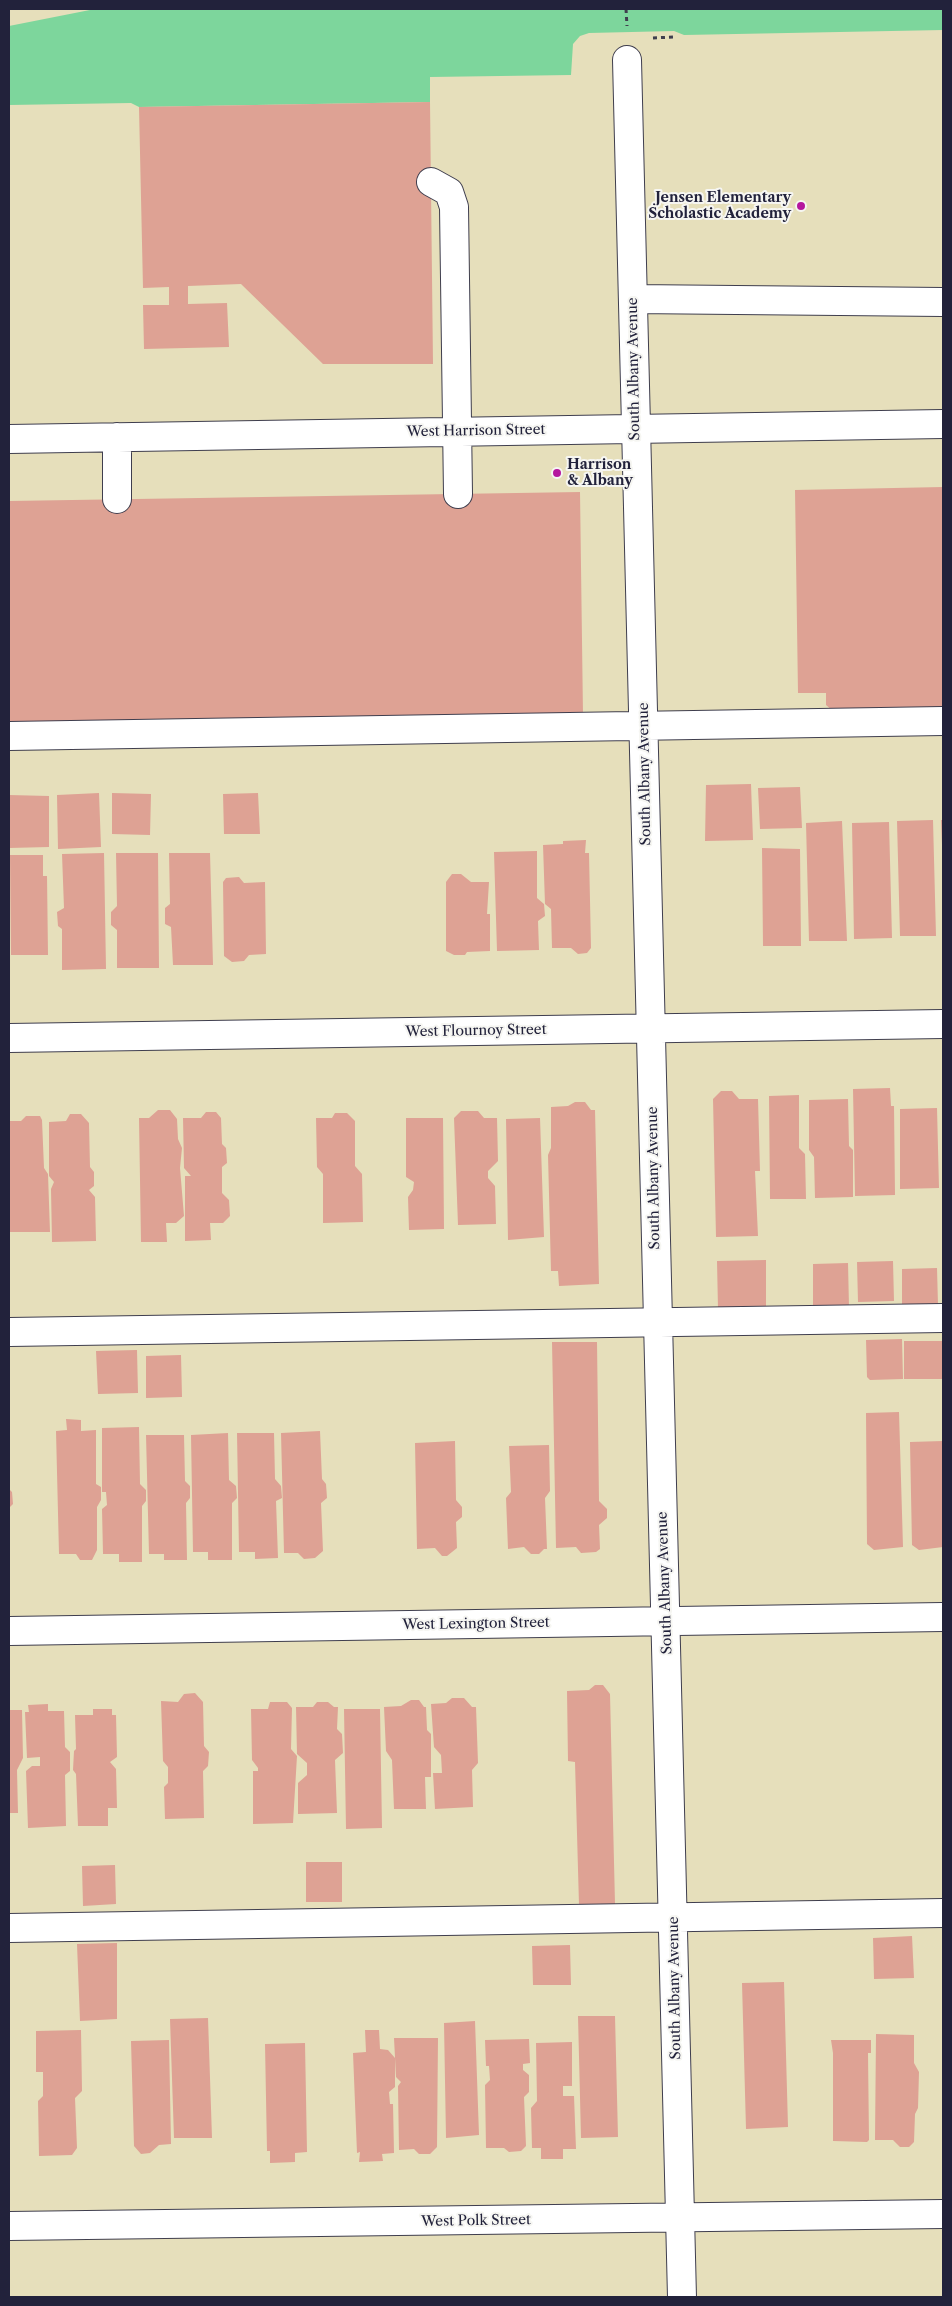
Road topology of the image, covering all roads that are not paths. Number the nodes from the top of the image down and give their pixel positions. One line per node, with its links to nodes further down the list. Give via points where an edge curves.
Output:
1 (627, 60): 3 (street, South Albany Avenue)
2 (431, 182): 7 (street, via 449,192 454,207)
3 (633, 299): 4 (street); 6 (street, South Albany Avenue)
4 (943, 302)
5 (943, 424): 6 (street, West Harrison Street)
6 (636, 429): 7 (street, West Harrison Street); 13 (street, South Albany Avenue)
7 (456, 432): 8 (street, West Harrison Street); 10 (street)
8 (117, 438): 9 (street, West Harrison Street); 11 (street)
9 (9, 439)
10 (458, 494)
11 (118, 499)
12 (943, 721): 13 (street)
13 (643, 725): 14 (street); 16 (street, South Albany Avenue)
14 (9, 736)
15 (943, 1024): 16 (street, West Flournoy Street)
16 (651, 1029): 17 (street, West Flournoy Street); 19 (street, South Albany Avenue)
17 (9, 1038)
18 (943, 1318): 19 (street)
19 (658, 1322): 20 (street); 22 (street, South Albany Avenue)
20 (9, 1332)
21 (943, 1617): 22 (street, West Lexington Street)
22 (665, 1622): 23 (street, West Lexington Street); 25 (street, South Albany Avenue)
23 (9, 1631)
24 (943, 1914): 25 (street)
25 (673, 1918): 26 (street); 28 (street, South Albany Avenue)
26 (9, 1928)
27 (943, 2214): 28 (street, West Polk Street)
28 (680, 2219): 29 (street, West Polk Street); 30 (street, South Albany Avenue)
29 (9, 2226)
30 (682, 2297)

